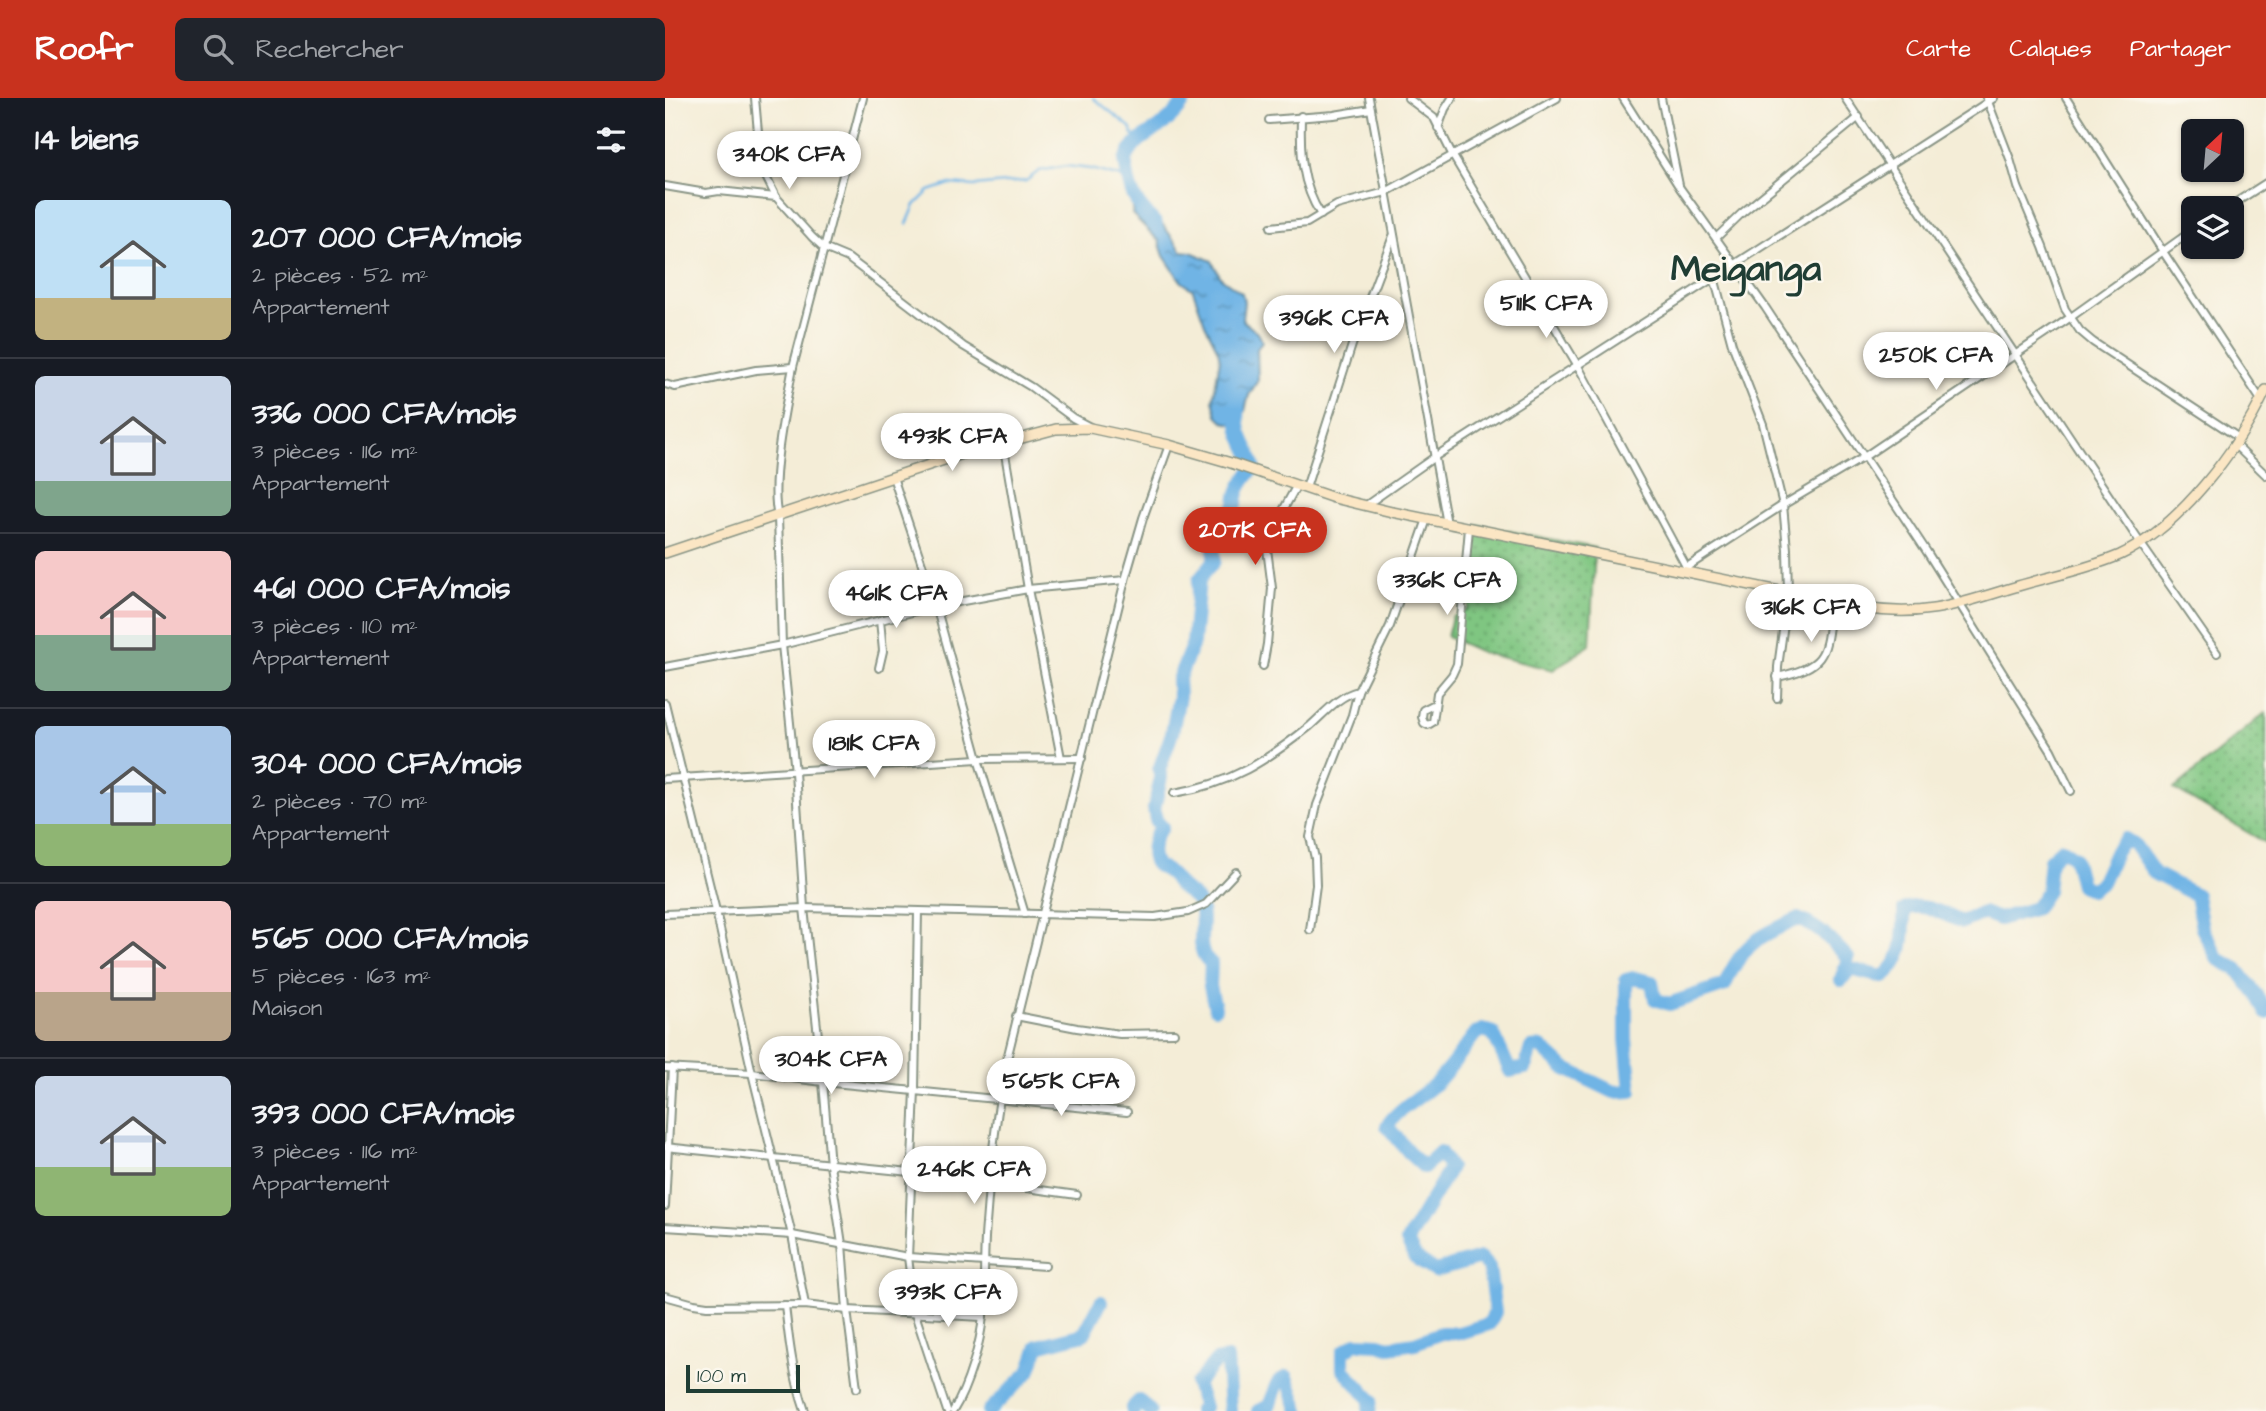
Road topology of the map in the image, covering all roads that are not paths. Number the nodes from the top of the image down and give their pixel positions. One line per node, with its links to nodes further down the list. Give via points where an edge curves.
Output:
1 (755, 98): 23 (street, via 761,167)
2 (863, 98): 30 (street)
3 (1369, 98): 12 (street)
4 (1408, 98): 16 (street, via 1434,118)
5 (1452, 98): 16 (street)
6 (1557, 98): 17 (street)
7 (1623, 98): 21 (street)
8 (1661, 98): 21 (street)
9 (1845, 98): 14 (street)
10 (2066, 98): 31 (street)
11 (1990, 99): 18 (street); 34 (street, via 2018,187)
12 (1371, 109): 13 (street); 22 (street)
13 (1301, 116): 15 (street); 25 (street, via 1302,166 1310,198)
14 (1859, 117): 18 (street); 28 (street)
15 (1269, 120)
16 (1438, 128): 17 (street)
17 (1453, 156): 22 (street); 36 (street)
18 (1890, 164): 32 (street); 35 (street)
19 (2266, 183): 24 (street)
20 (665, 186): 23 (street)
21 (1680, 188): 28 (street)
22 (1386, 192): 25 (street, via 1337,205); 27 (street)
23 (776, 197): 30 (street)
24 (2244, 197)
25 (1321, 215): 26 (street, via 1299,225)
26 (1271, 227)
27 (1394, 234): 45 (street); 49 (street)
28 (1716, 238): 32 (street)
29 (2181, 238): 31 (street)
30 (824, 248): 37 (street); 41 (street, via 848,258 953,340)
31 (2162, 250): 34 (street); 40 (street)
32 (1734, 264): 33 (street); 46 (street)
33 (1714, 277): 36 (street); 50 (street, via 1732,344 1763,424)
34 (2071, 317): 35 (street); 42 (street, via 2093,342)
35 (2014, 355): 46 (street); 56 (street)
36 (1578, 366): 45 (street); 58 (street)
37 (793, 367): 38 (street, via 675,387); 52 (street, via 779,453)
38 (665, 384)
39 (2266, 390): 40 (street)
40 (2261, 400): 42 (street)
41 (1090, 428): 43 (street, via 1056,429); 44 (street)
42 (2237, 441): 47 (street); 56 (street, via 2172,520)
43 (1003, 442): 48 (street); 60 (street)
44 (1169, 445): 49 (street); 59 (street)
45 (1436, 457): 51 (street); 54 (street)
46 (1864, 457): 50 (street); 63 (street)
47 (2266, 475)
48 (893, 477): 52 (street); 64 (street)
49 (1302, 487): 51 (street); 68 (street, via 1266,541 1272,588)
50 (1783, 505): 58 (street); 61 (street)
51 (1365, 506): 53 (street)
52 (778, 517): 57 (street); 66 (street)
53 (1427, 519): 54 (street); 72 (street, via 1387,633)
54 (1447, 524): 55 (street)
55 (1469, 528): 58 (street); 75 (street, via 1457,664 1437,693)
56 (2141, 544): 63 (street, via 2101,562); 67 (street)
57 (665, 553)
58 (1688, 570): 61 (street)
59 (1125, 580): 60 (street); 79 (street)
60 (1028, 589): 64 (street); 78 (street)
61 (1788, 594): 62 (street); 71 (street)
62 (1832, 602): 63 (street, via 1915,612); 71 (street, via 1819,659 1807,670)
63 (1960, 604): 84 (street, via 2051,750)
64 (936, 606): 65 (street); 80 (street)
65 (880, 620): 66 (street); 70 (street, via 883,651)
66 (782, 645): 69 (street); 81 (street)
67 (2217, 653)
68 (1263, 666)
69 (665, 667)
70 (879, 668)
71 (1777, 677): 73 (street)
72 (1358, 691): 85 (street, via 1341,698 1248,771); 93 (street, via 1311,829 1316,885)
73 (1777, 698)
74 (665, 703): 76 (street)
75 (1435, 704)
76 (673, 741): 77 (street); 82 (street)
77 (665, 742)
78 (1061, 758): 79 (street); 80 (street)
79 (1082, 758): 92 (street)
80 (978, 759): 81 (street); 91 (street)
81 (795, 772): 82 (street); 87 (street)
82 (681, 776): 83 (street); 88 (street)
83 (665, 779)
84 (2071, 791)
85 (1174, 793)
86 (1236, 872): 92 (street, via 1211,900 1188,912 1155,917)
87 (804, 908): 88 (street); 89 (street); 98 (street)
88 (716, 911): 90 (street); 97 (street)
89 (918, 911): 91 (street); 99 (street)
90 (665, 914)
91 (1025, 914): 92 (street)
92 (1043, 914): 94 (street)
93 (1310, 930)
94 (1016, 1016): 95 (street, via 1120,1034); 100 (street)
95 (1174, 1033)
96 (668, 1068): 97 (street); 102 (street)
97 (751, 1073): 98 (street); 103 (street)
98 (824, 1082): 99 (street); 104 (street)
99 (915, 1090): 100 (street); 105 (street)
100 (999, 1098): 101 (street); 106 (street)
101 (1127, 1112)
102 (666, 1148): 103 (street); 108 (street)
103 (774, 1160): 104 (street); 110 (street)
104 (830, 1165): 105 (street); 111 (street)
105 (910, 1172): 106 (street); 112 (street)
106 (990, 1182): 107 (street); 113 (street)
107 (1077, 1195)
108 (665, 1206)
109 (665, 1227): 110 (street)
110 (792, 1235): 111 (street); 117 (street)
111 (842, 1244): 112 (street); 118 (street)
112 (908, 1257): 113 (street); 119 (street)
113 (983, 1264): 114 (street); 120 (street)
114 (1045, 1266)
115 (665, 1296): 116 (street, via 708,1306)
116 (785, 1305): 117 (street); 122 (street)
117 (805, 1305): 118 (street)
118 (847, 1310): 119 (street); 121 (street)
119 (915, 1314): 120 (street); 123 (street)
120 (983, 1317): 124 (street, via 971,1367)
121 (857, 1388)
122 (805, 1411)
123 (947, 1411)
124 (953, 1411)

